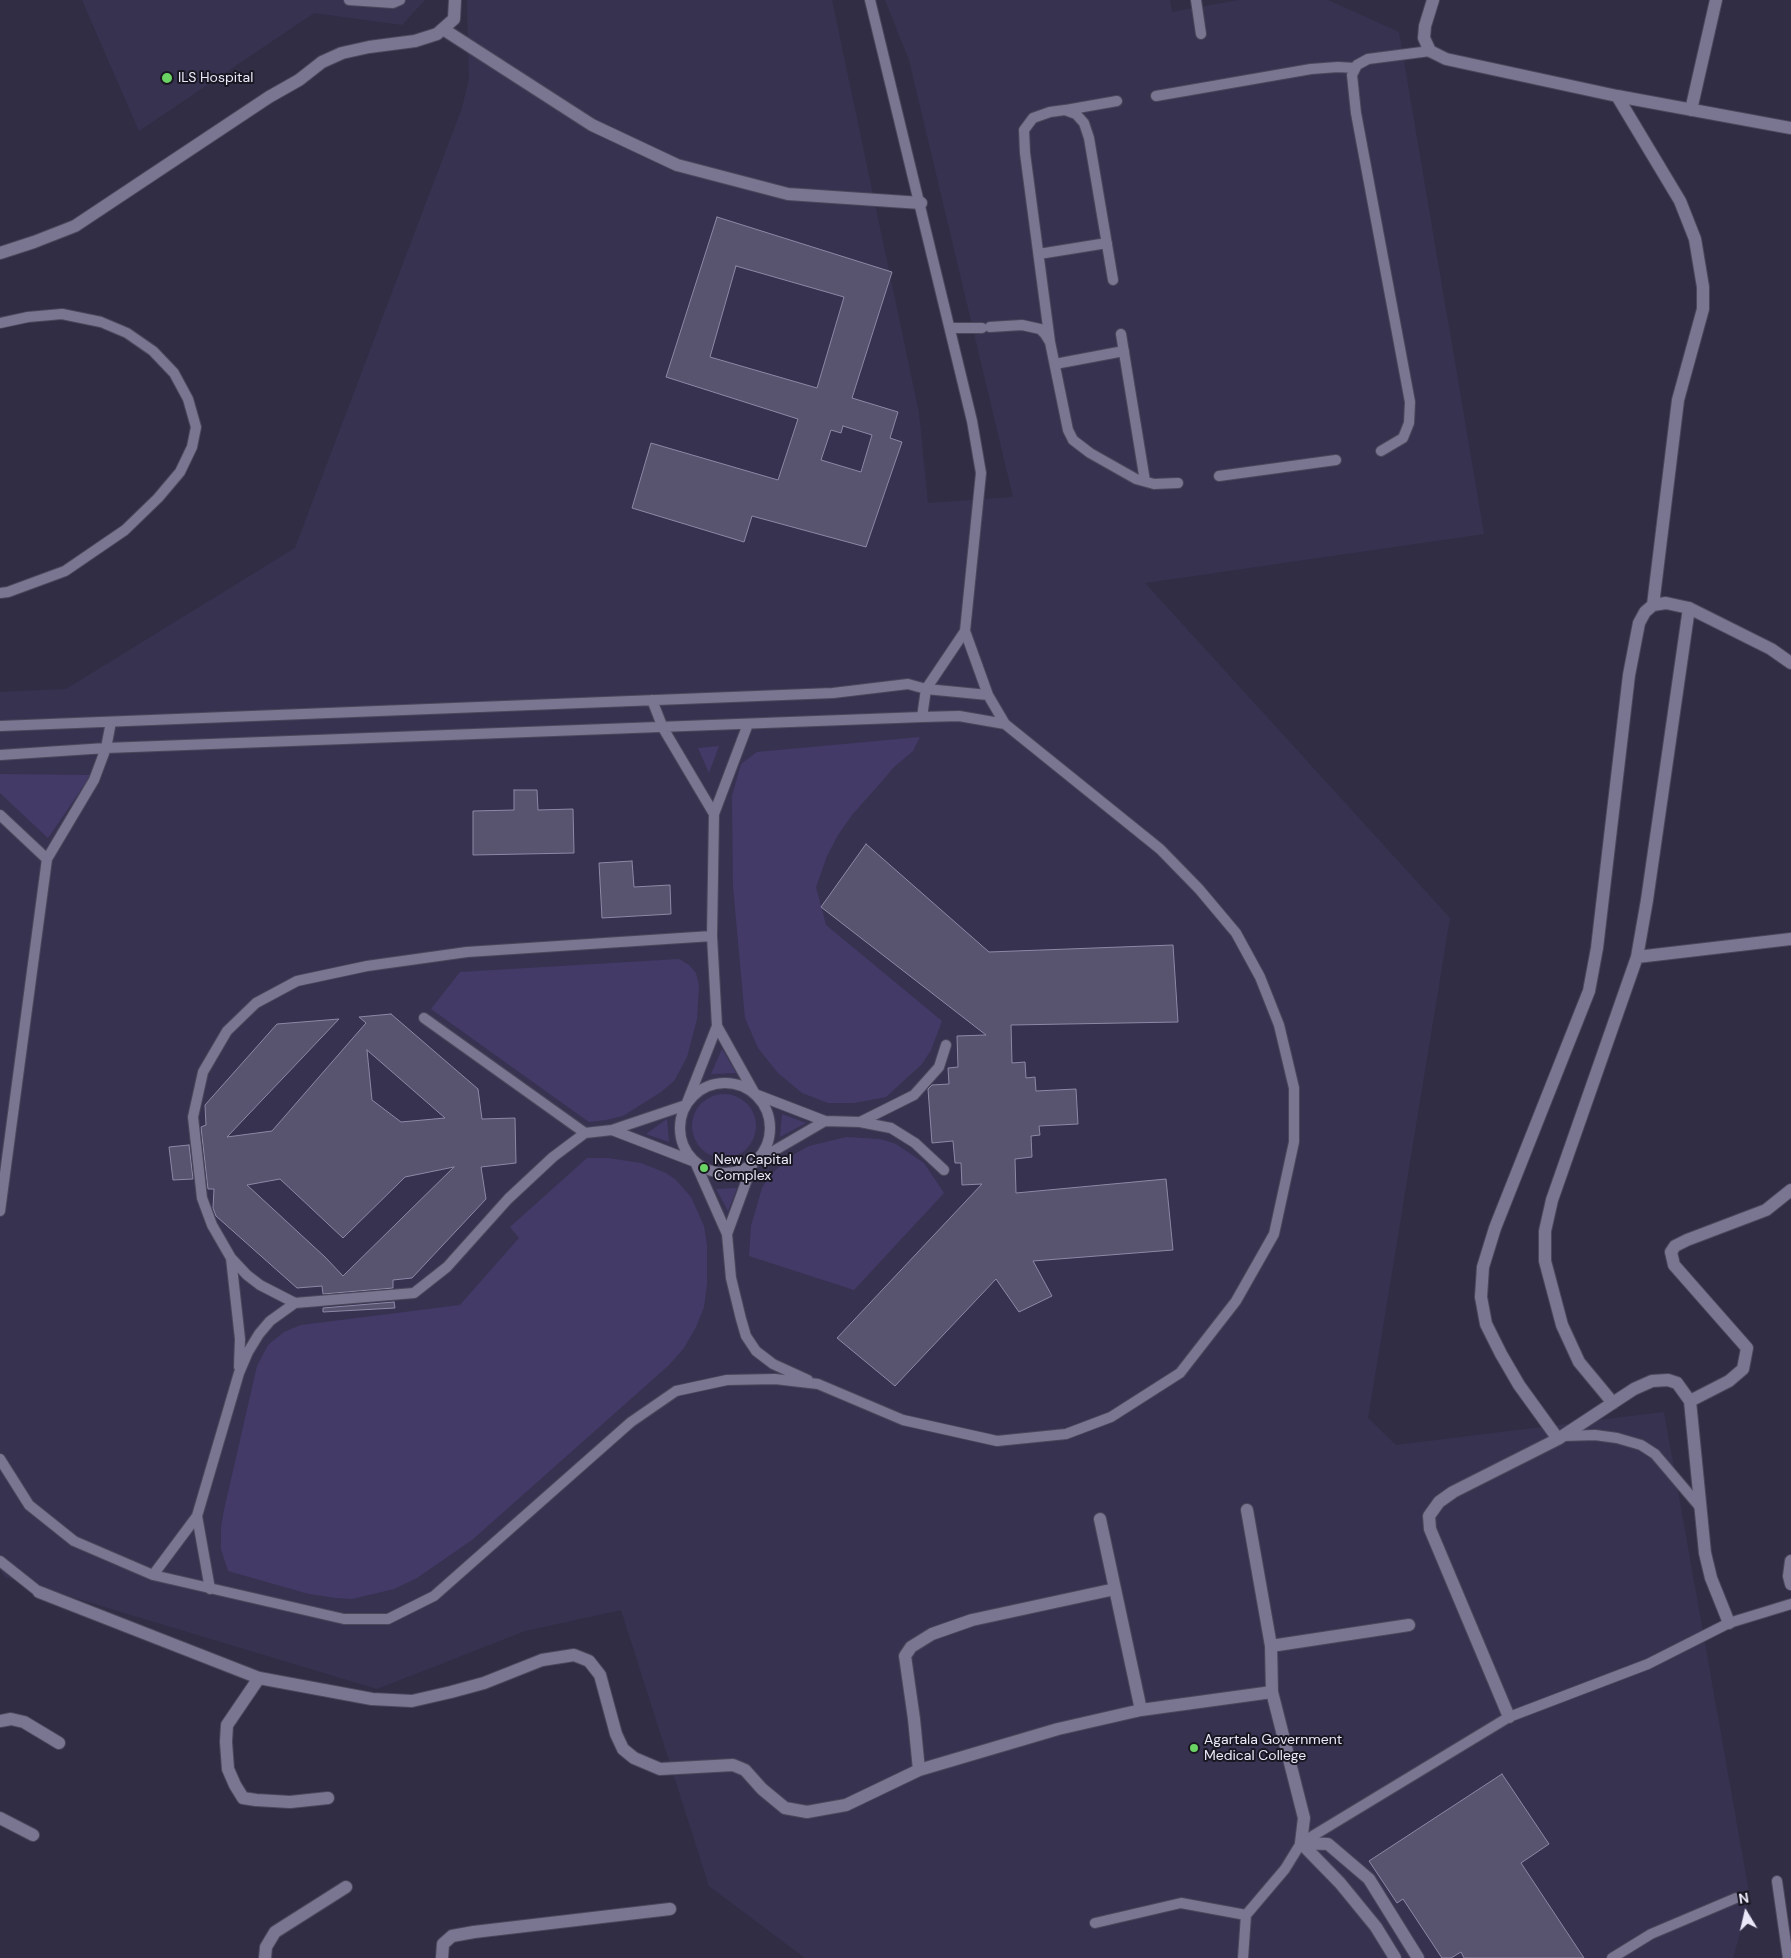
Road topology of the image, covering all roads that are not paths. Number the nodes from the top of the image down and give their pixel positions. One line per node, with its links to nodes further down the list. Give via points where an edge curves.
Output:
1 (349, 0): 2 (lane, via 392,3)
2 (400, 0)
3 (455, 0): 8 (street, via 454,19)
4 (870, 0): 18 (lane)
5 (1196, 0): 9 (lane)
6 (1433, 0): 10 (street, via 1424,26 1424,38)
7 (1716, 0): 16 (street)
8 (443, 29): 18 (street, via 592,125 677,165 788,194); 20 (street, via 415,40 342,53 322,62 75,226)
9 (1201, 34)
10 (1430, 51): 11 (lane, via 1368,60); 13 (street, via 1446,59)
11 (1355, 68): 12 (lane, via 1311,69); 29 (lane, via 1352,75 1356,113 1410,402 1409,423 1403,438)
12 (1156, 96)
13 (1616, 96): 16 (street); 35 (street, via 1680,201 1695,239 1703,288 1704,309 1678,400)
14 (1117, 102): 15 (lane)
15 (1065, 110): 19 (lane, via 1076,114 1084,123 1089,138); 21 (lane, via 1033,118 1024,130)
16 (1691, 110): 17 (street)
17 (1791, 128)
18 (921, 203): 24 (lane)
19 (1107, 243): 21 (lane); 22 (lane)
20 (0, 252)
21 (1038, 254): 26 (lane)
22 (1113, 280)
23 (0, 323): 34 (lane, via 62,314 101,322 127,333 153,351 174,373 188,399 196,427 192,447 180,472 125,530 65,571)
24 (950, 328): 26 (lane, via 1010,324 1033,327 1045,334); 37 (lane, via 972,421 980,473)
25 (1121, 334): 27 (lane)
26 (1050, 342): 28 (lane)
27 (1124, 351): 28 (lane); 32 (lane)
28 (1055, 364): 32 (lane, via 1068,430 1073,440 1107,464)
29 (1381, 452)
30 (1336, 460): 31 (lane)
31 (1220, 476)
32 (1145, 481): 33 (lane)
33 (1178, 483)
34 (0, 593)
35 (1653, 605): 36 (street, via 1666,603); 77 (street, via 1639,623 1634,648 1603,905 1589,991 1495,1228 1483,1267 1481,1297 1486,1324 1519,1385)
36 (1688, 608): 38 (street); 55 (street)
37 (965, 631): 39 (lane); 40 (lane)
38 (1791, 663)
39 (926, 689): 40 (lane); 41 (lane, via 908,684 833,693); 42 (lane)
40 (988, 695): 45 (lane)
41 (652, 700): 43 (lane); 47 (lane)
42 (922, 718): 44 (lane); 45 (lane, via 959,716)
43 (111, 722): 46 (lane); 48 (lane)
44 (748, 724): 47 (lane); 50 (lane)
45 (1006, 724): 74 (lane, via 1160,848 1236,933 1260,977 1279,1026 1294,1088 1294,1142 1274,1234 1236,1301 1180,1373 1111,1416 1066,1434 997,1441 903,1420)
46 (0, 726)
47 (663, 728): 48 (lane); 50 (lane)
48 (106, 748): 49 (lane); 52 (lane, via 94,780)
49 (0, 755)
50 (714, 814): 53 (lane)
51 (0, 815): 52 (lane)
52 (47, 859): 69 (lane)
53 (712, 936): 57 (lane); 71 (lane, via 466,952 367,966 297,981 256,1003 227,1031 213,1053 203,1072 193,1117 202,1198 212,1225)
54 (1791, 939): 55 (street)
55 (1637, 957): 76 (street, via 1552,1200 1545,1231 1545,1261 1562,1325 1580,1362)
56 (424, 1018): 64 (lane)
57 (717, 1026): 59 (lane); 60 (lane)
58 (946, 1045): 62 (lane, via 939,1067 914,1095)
59 (755, 1094): 60 (lane, via 742,1086 711,1085); 61 (lane); 66 (lane, via 765,1106 770,1121 770,1137)
60 (686, 1104): 63 (lane); 65 (lane, via 681,1119 681,1135 685,1150)
61 (825, 1120): 62 (lane); 66 (lane)
62 (860, 1122): 67 (lane, via 891,1128 915,1143)
63 (612, 1130): 64 (lane); 65 (lane)
64 (585, 1134): 72 (lane, via 546,1163 508,1199 447,1268 414,1293)
65 (695, 1162): 66 (lane, via 709,1170 724,1173); 70 (lane)
66 (754, 1163): 70 (lane)
67 (944, 1170)
68 (1791, 1190): 75 (street, via 1766,1210 1687,1240 1671,1252 1674,1265 1747,1348 1743,1369 1729,1382)
69 (0, 1211)
70 (727, 1234): 74 (lane, via 731,1278 746,1336 756,1352 773,1364)
71 (231, 1258): 72 (lane, via 260,1285); 73 (lane, via 240,1339)
72 (295, 1302): 73 (lane, via 259,1334)
73 (239, 1373): 81 (lane)
74 (818, 1384): 87 (lane, via 775,1379 726,1380 676,1391 631,1422 434,1596 388,1619 344,1619)
75 (1690, 1401): 76 (street, via 1677,1383 1668,1380 1652,1381); 79 (street)
76 (1613, 1403): 77 (street)
77 (1560, 1437): 79 (lane, via 1595,1435 1641,1445 1655,1454); 97 (street, via 1453,1492 1439,1502 1429,1516 1430,1529)
78 (0, 1459): 85 (lane, via 29,1505 74,1541)
79 (1700, 1507): 91 (street, via 1710,1578)
80 (1247, 1510): 93 (street)
81 (197, 1516): 85 (lane); 87 (lane)
82 (1100, 1519): 88 (street)
83 (0, 1561): 89 (lane)
84 (1791, 1561): 86 (street)
85 (153, 1575): 87 (lane)
86 (1791, 1584)
87 (210, 1589)
88 (1115, 1589): 96 (street); 100 (street, via 972,1620 932,1634 911,1647 905,1656)
89 (39, 1592): 94 (street)
90 (1791, 1604): 91 (lane)
91 (1729, 1623): 97 (lane, via 1648,1664)
92 (1409, 1625): 93 (street)
93 (1272, 1646): 95 (street)
94 (260, 1678): 100 (street, via 372,1699 412,1701 484,1683 542,1660 574,1655 589,1661 600,1675 623,1749 634,1758 660,1769 733,1765 746,1770 785,1808 807,1812 846,1805); 101 (street, via 227,1725 228,1769 234,1785 242,1798 256,1800 290,1802)
95 (1272, 1692): 96 (street); 104 (street, via 1304,1818)
96 (1141, 1710): 100 (street, via 1058,1728)
97 (1509, 1717): 104 (lane)
98 (0, 1721): 99 (street, via 24,1722)
99 (59, 1743)
100 (919, 1770)
101 (328, 1798)
102 (0, 1818): 103 (street)
103 (33, 1836)
104 (1301, 1844): 109 (lane, via 1285,1869); 114 (street, via 1340,1883 1376,1927); 115 (street, via 1328,1844 1369,1879)
105 (1777, 1882): 117 (lane)
106 (346, 1887): 111 (street, via 275,1932 266,1947)
107 (1736, 1898): 116 (lane, via 1651,1934)
108 (670, 1909): 112 (street, via 452,1936 443,1944)
109 (1246, 1915): 110 (lane, via 1181,1903); 113 (lane)
110 (1095, 1923)
111 (265, 1958)
112 (442, 1958)
113 (1243, 1958)
114 (1395, 1958)
115 (1418, 1958)
116 (1612, 1958)
117 (1788, 1958)

